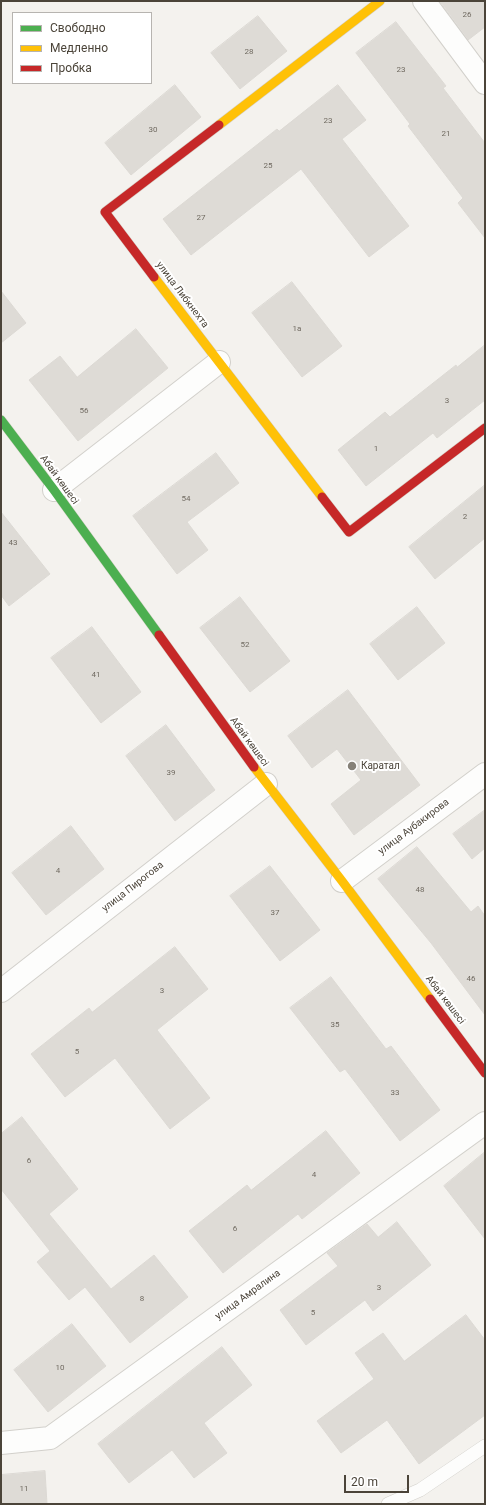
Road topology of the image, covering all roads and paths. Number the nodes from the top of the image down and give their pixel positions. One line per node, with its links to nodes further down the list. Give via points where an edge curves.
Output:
1 (380, 1): 4 (street, улица Либкнехта, via 105,212)
2 (424, 1): 3 (street)
3 (485, 83)
4 (219, 362): 6 (street, улица Либкнехта, via 349,532); 7 (street)
5 (1, 420): 7 (street, Абай көшесі)
6 (485, 428)
7 (54, 490): 9 (street, Абай көшесі)
8 (485, 774): 10 (street, улица Аубакирова)
9 (266, 784): 10 (street, Абай көшесі); 11 (street, улица Пирогова)
10 (342, 881): 12 (street, Абай көшесі)
11 (1, 991)
12 (485, 1073)
13 (485, 1123): 14 (street, улица Амралина, via 50,1438)
14 (1, 1443)
15 (485, 1446): 16 (lane, via 420,1490)
16 (388, 1504)

